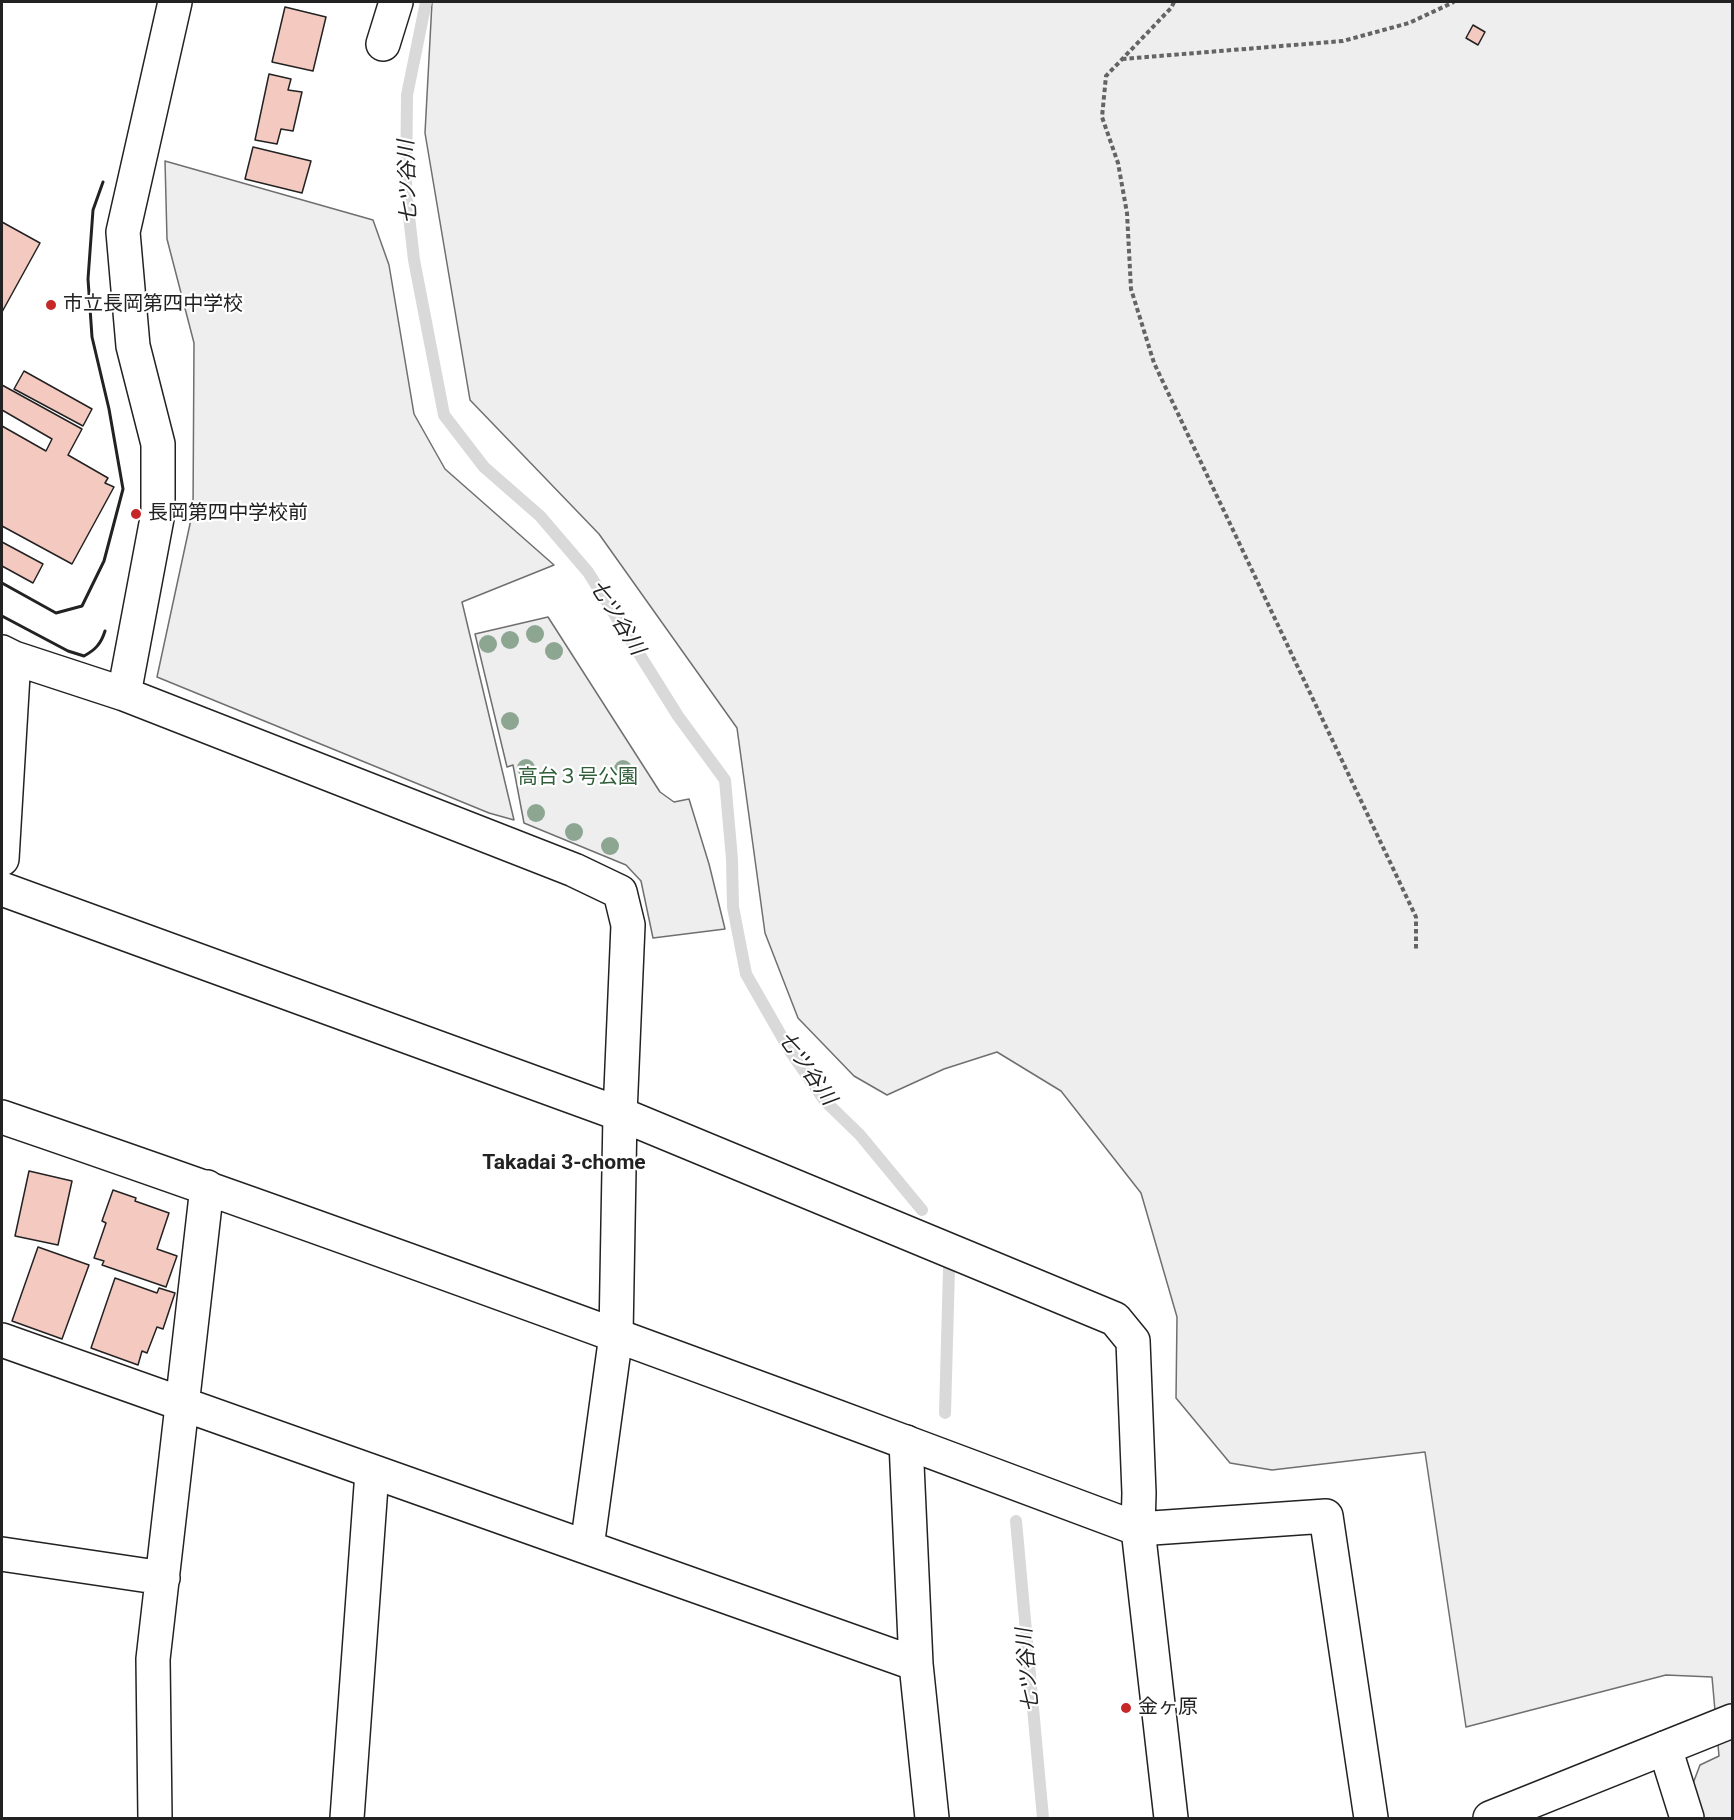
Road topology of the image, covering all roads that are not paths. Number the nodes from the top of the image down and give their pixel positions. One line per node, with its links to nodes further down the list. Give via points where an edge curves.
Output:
1 (175, 2): 5 (street, via 123,232 133,346 158,444 158,513)
2 (396, 2): 3 (street)
3 (383, 44)
4 (8, 655): 5 (street); 6 (street)
5 (124, 694): 8 (street, via 574,870 620,892 628,925)
6 (2, 859)
7 (2, 889): 8 (street)
8 (620, 1114): 11 (street); 16 (street, via 1115,1319 1133,1341)
9 (2, 1117): 10 (street)
10 (207, 1187): 11 (street); 13 (street)
11 (616, 1335): 14 (street); 17 (street)
12 (2, 1340): 13 (street)
13 (183, 1404): 15 (street); 19 (street)
14 (906, 1442): 16 (street); 20 (street)
15 (372, 1472): 17 (street); 24 (street)
16 (1138, 1529): 26 (street); 27 (street, via 1326,1516)
17 (587, 1547): 20 (street)
18 (2, 1554): 19 (street)
19 (163, 1578): 23 (street, via 153,1659)
20 (916, 1664): 25 (street)
21 (1732, 1721): 22 (street)
22 (1665, 1748): 28 (street); 29 (street)
23 (155, 1818)
24 (347, 1818)
25 (932, 1818)
26 (1171, 1818)
27 (1371, 1818)
28 (1490, 1818)
29 (1687, 1818)

